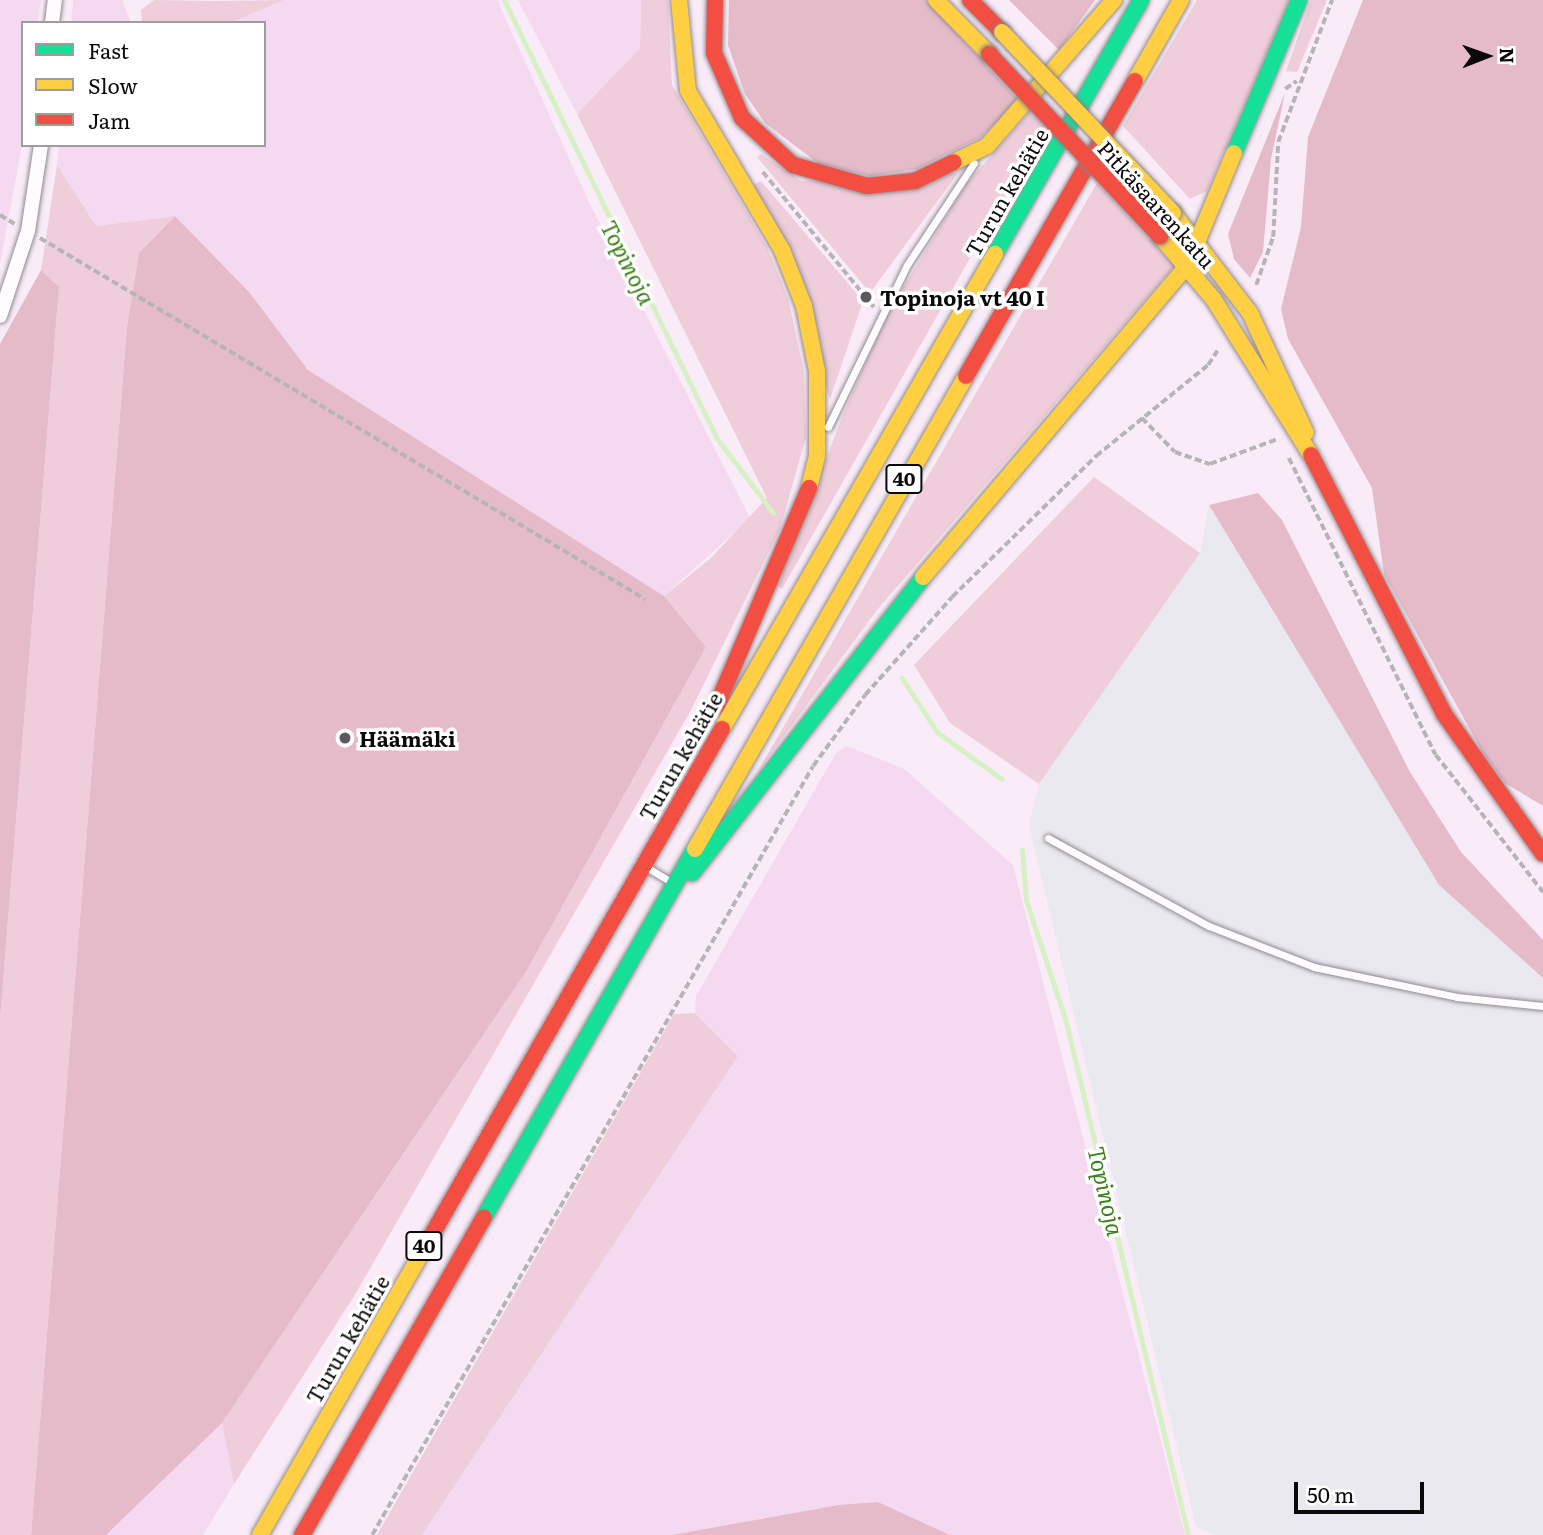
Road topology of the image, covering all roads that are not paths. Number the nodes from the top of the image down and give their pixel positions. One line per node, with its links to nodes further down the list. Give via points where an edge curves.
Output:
1 (55, 0): 10 (street)
2 (679, 0): 16 (main road, via 678,38 688,91 772,232 804,306 817,371)
3 (715, 0): 11 (main road, via 714,53 732,99 754,132 793,165 839,182 894,184 941,171)
4 (936, 0): 14 (main road, Pitkäsaarenkatu, bridge)
5 (970, 0): 13 (main road, Pitkäsaarenkatu, bridge)
6 (1114, 0): 11 (main road)
7 (1141, 0): 18 (main road, Turun kehätie / 40)
8 (1181, 0): 22 (main road, 40)
9 (1299, 0): 13 (main road)
10 (52, 21)
11 (987, 146): 16 (lane, via 933,220 880,314)
12 (41, 147): 15 (street, via 29,231)
13 (1198, 242): 14 (main road); 17 (main road, Pitkäsaarenkatu, via 1266,341)
14 (1187, 266): 17 (main road, Pitkäsaarenkatu); 23 (main road, via 873,635)
15 (0, 316)
16 (817, 456): 18 (main road, via 792,538)
17 (1315, 461): 20 (main road, Pitkäsaarenkatu, via 1444,714)
18 (678, 800): 21 (main road, Turun kehätie / 40)
19 (1048, 838): 24 (lane, via 1209,926 1314,967 1457,997)
20 (1543, 854)
21 (642, 864): 22 (lane); 25 (main road, Turun kehätie / 40)
22 (671, 882): 23 (main road, 40)
23 (629, 959): 26 (main road, 40)
24 (1543, 1006)
25 (260, 1535)
26 (302, 1535)

